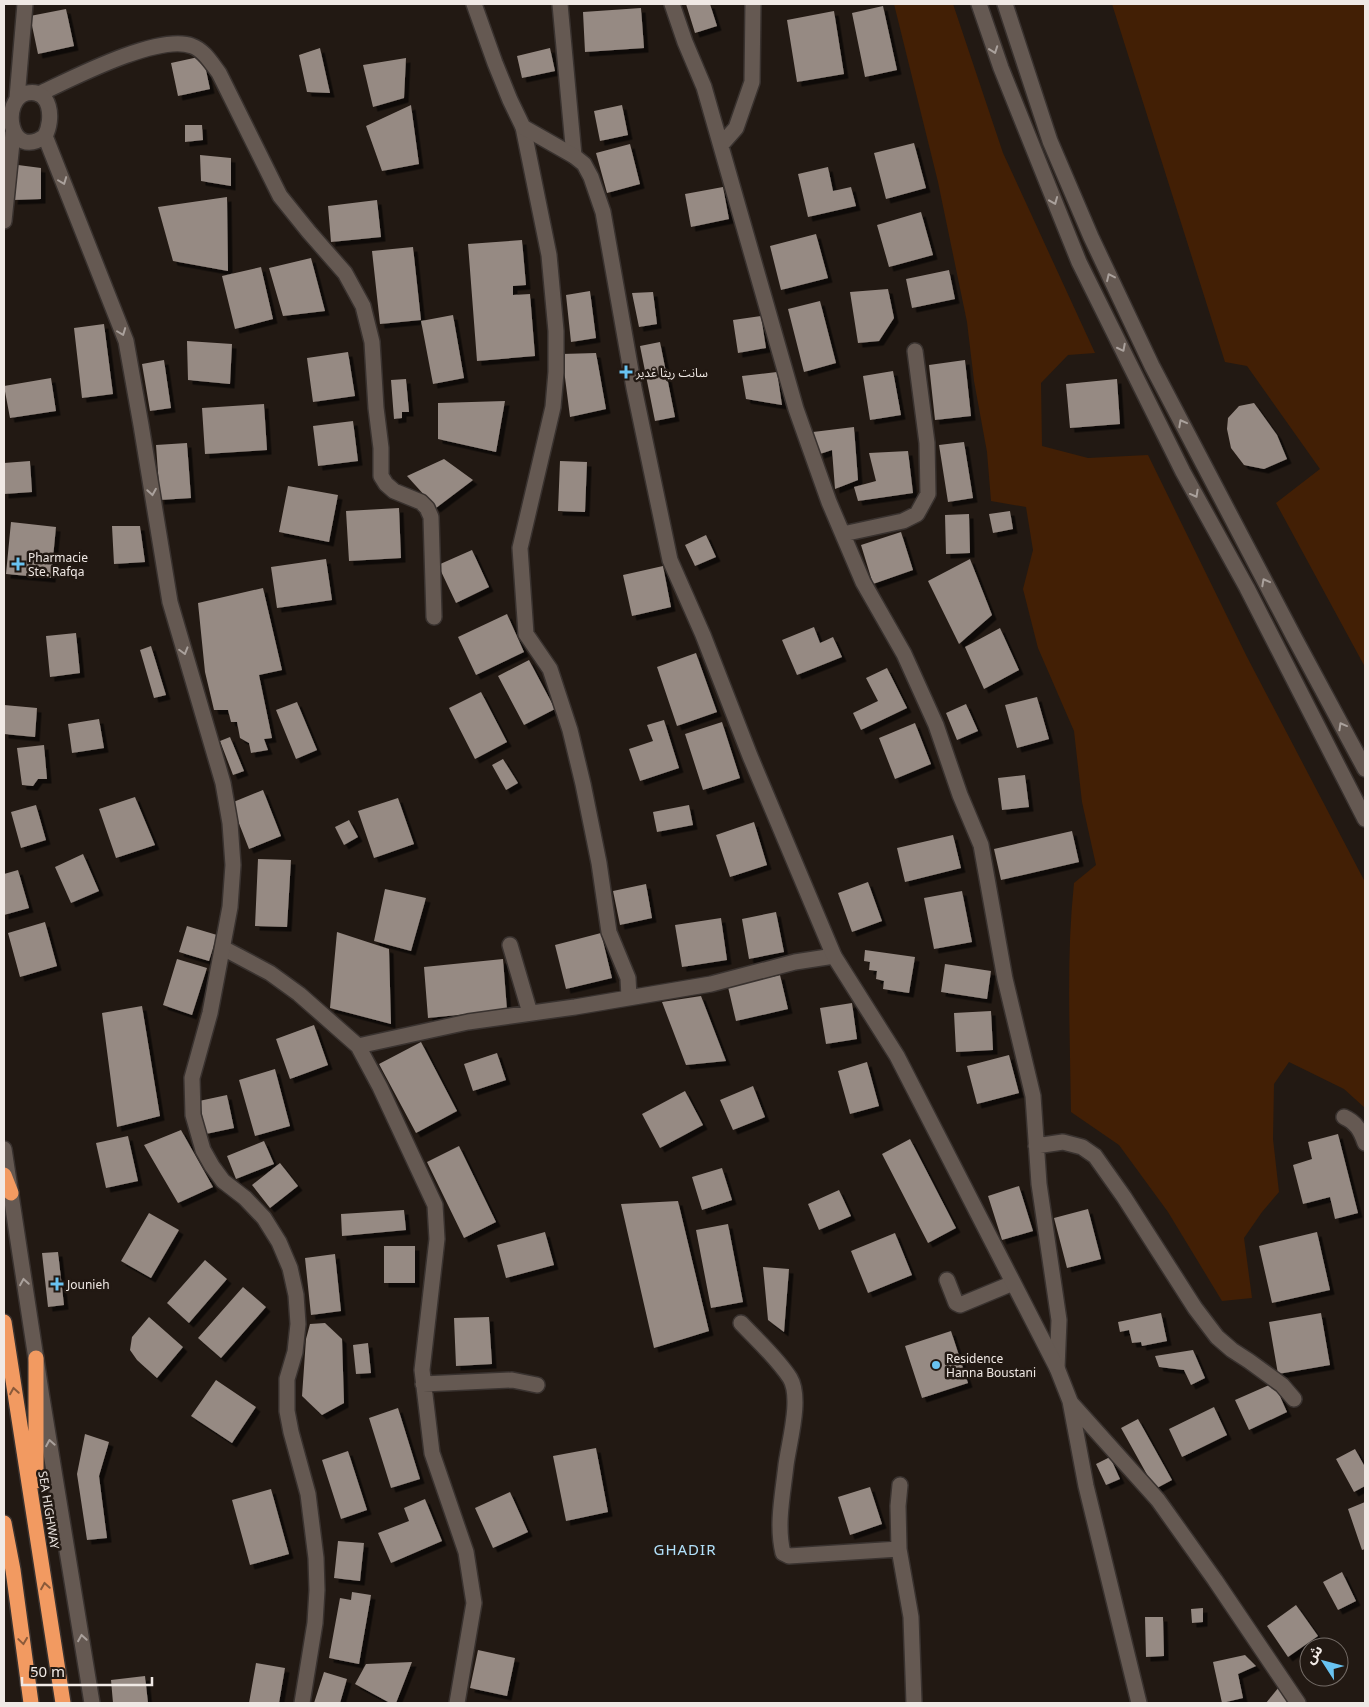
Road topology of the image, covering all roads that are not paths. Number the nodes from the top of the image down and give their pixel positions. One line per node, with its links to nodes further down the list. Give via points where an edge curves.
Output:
1 (25, 4): 9 (street)
2 (474, 4): 10 (street)
3 (560, 4): 14 (street)
4 (672, 4): 13 (street, via 704,87)
5 (753, 4): 13 (street, via 752,82 736,128)
6 (979, 4): 20 (street, one-way to 20, via 1004,77 1079,262 1183,472)
7 (1005, 4): 19 (street, one-way to 7, via 1157,375 1099,254 1050,141)
8 (39, 94): 9 (street, via 32,92); 12 (street, via 51,114); 18 (street, via 144,49 167,44 192,46 210,61 280,196 345,272 363,306 372,342 381,476 394,490 421,502 431,517)
9 (17, 98): 11 (street, via 10,115)
10 (523, 127): 14 (street); 24 (street, via 549,255 556,331 553,407 520,548 526,634 550,669 570,730 584,784 609,932 628,978)
11 (13, 133): 12 (street, via 29,143); 15 (street)
12 (45, 136): 22 (street, one-way to 22, via 126,341 170,602 223,783 233,865)
13 (721, 145): 17 (street, via 796,409)
14 (574, 156): 23 (street, via 591,176 603,212 634,388 670,560)
15 (4, 221)
16 (915, 351): 17 (street, via 926,442 928,494 917,514 903,521)
17 (843, 534): 29 (street, via 863,582 904,654 936,725 980,846 1005,979 1033,1096)
18 (434, 617)
19 (1365, 768)
20 (1365, 819)
21 (510, 945): 25 (street)
22 (223, 948): 26 (street, via 270,973 300,994); 50 (street, via 210,1014 192,1078 193,1115 203,1150 212,1166 222,1180 264,1218 279,1242 290,1268 296,1296 298,1324 295,1352 287,1379 287,1411 309,1502 317,1590)
23 (834, 956): 24 (street, via 795,962 711,984); 34 (street, via 897,1056)
24 (629, 997): 25 (street)
25 (530, 1013): 26 (street, via 468,1022)
26 (358, 1046): 39 (street, via 435,1206 437,1238)
27 (1344, 1117): 28 (street, via 1353,1121)
28 (1365, 1143)
29 (1036, 1146): 38 (street, via 1059,1320); 41 (street, via 1063,1142 1082,1147 1095,1156 1217,1337 1282,1385)
30 (4, 1149): 32 (street)
31 (4, 1175): 32 (highway)
32 (10, 1194): 37 (street, one-way to 32)
33 (947, 1280): 34 (street, via 956,1303 960,1305)
34 (1013, 1283): 38 (street)
35 (4, 1322): 45 (highway, SEA HIGHWAY, one-way to 35)
36 (741, 1324): 46 (street, via 790,1378 796,1391 779,1536 783,1552 789,1556)
37 (36, 1358): 45 (highway); 49 (street, one-way to 37)
38 (1057, 1368): 42 (street)
39 (423, 1384): 40 (street, via 512,1380); 51 (street, via 432,1453 466,1552 474,1602)
40 (537, 1385)
41 (1294, 1399)
42 (1070, 1401): 53 (street, via 1086,1486); 54 (street, via 1158,1500)
43 (900, 1485): 46 (street)
44 (4, 1523): 47 (highway, one-way to 47)
45 (36, 1525): 48 (highway, SEA HIGHWAY, one-way to 45)
46 (899, 1549): 52 (street, via 910,1617)
47 (31, 1703)
48 (63, 1703)
49 (92, 1703)
50 (302, 1703)
51 (457, 1703)
52 (914, 1703)
53 (1139, 1703)
54 (1298, 1703)

